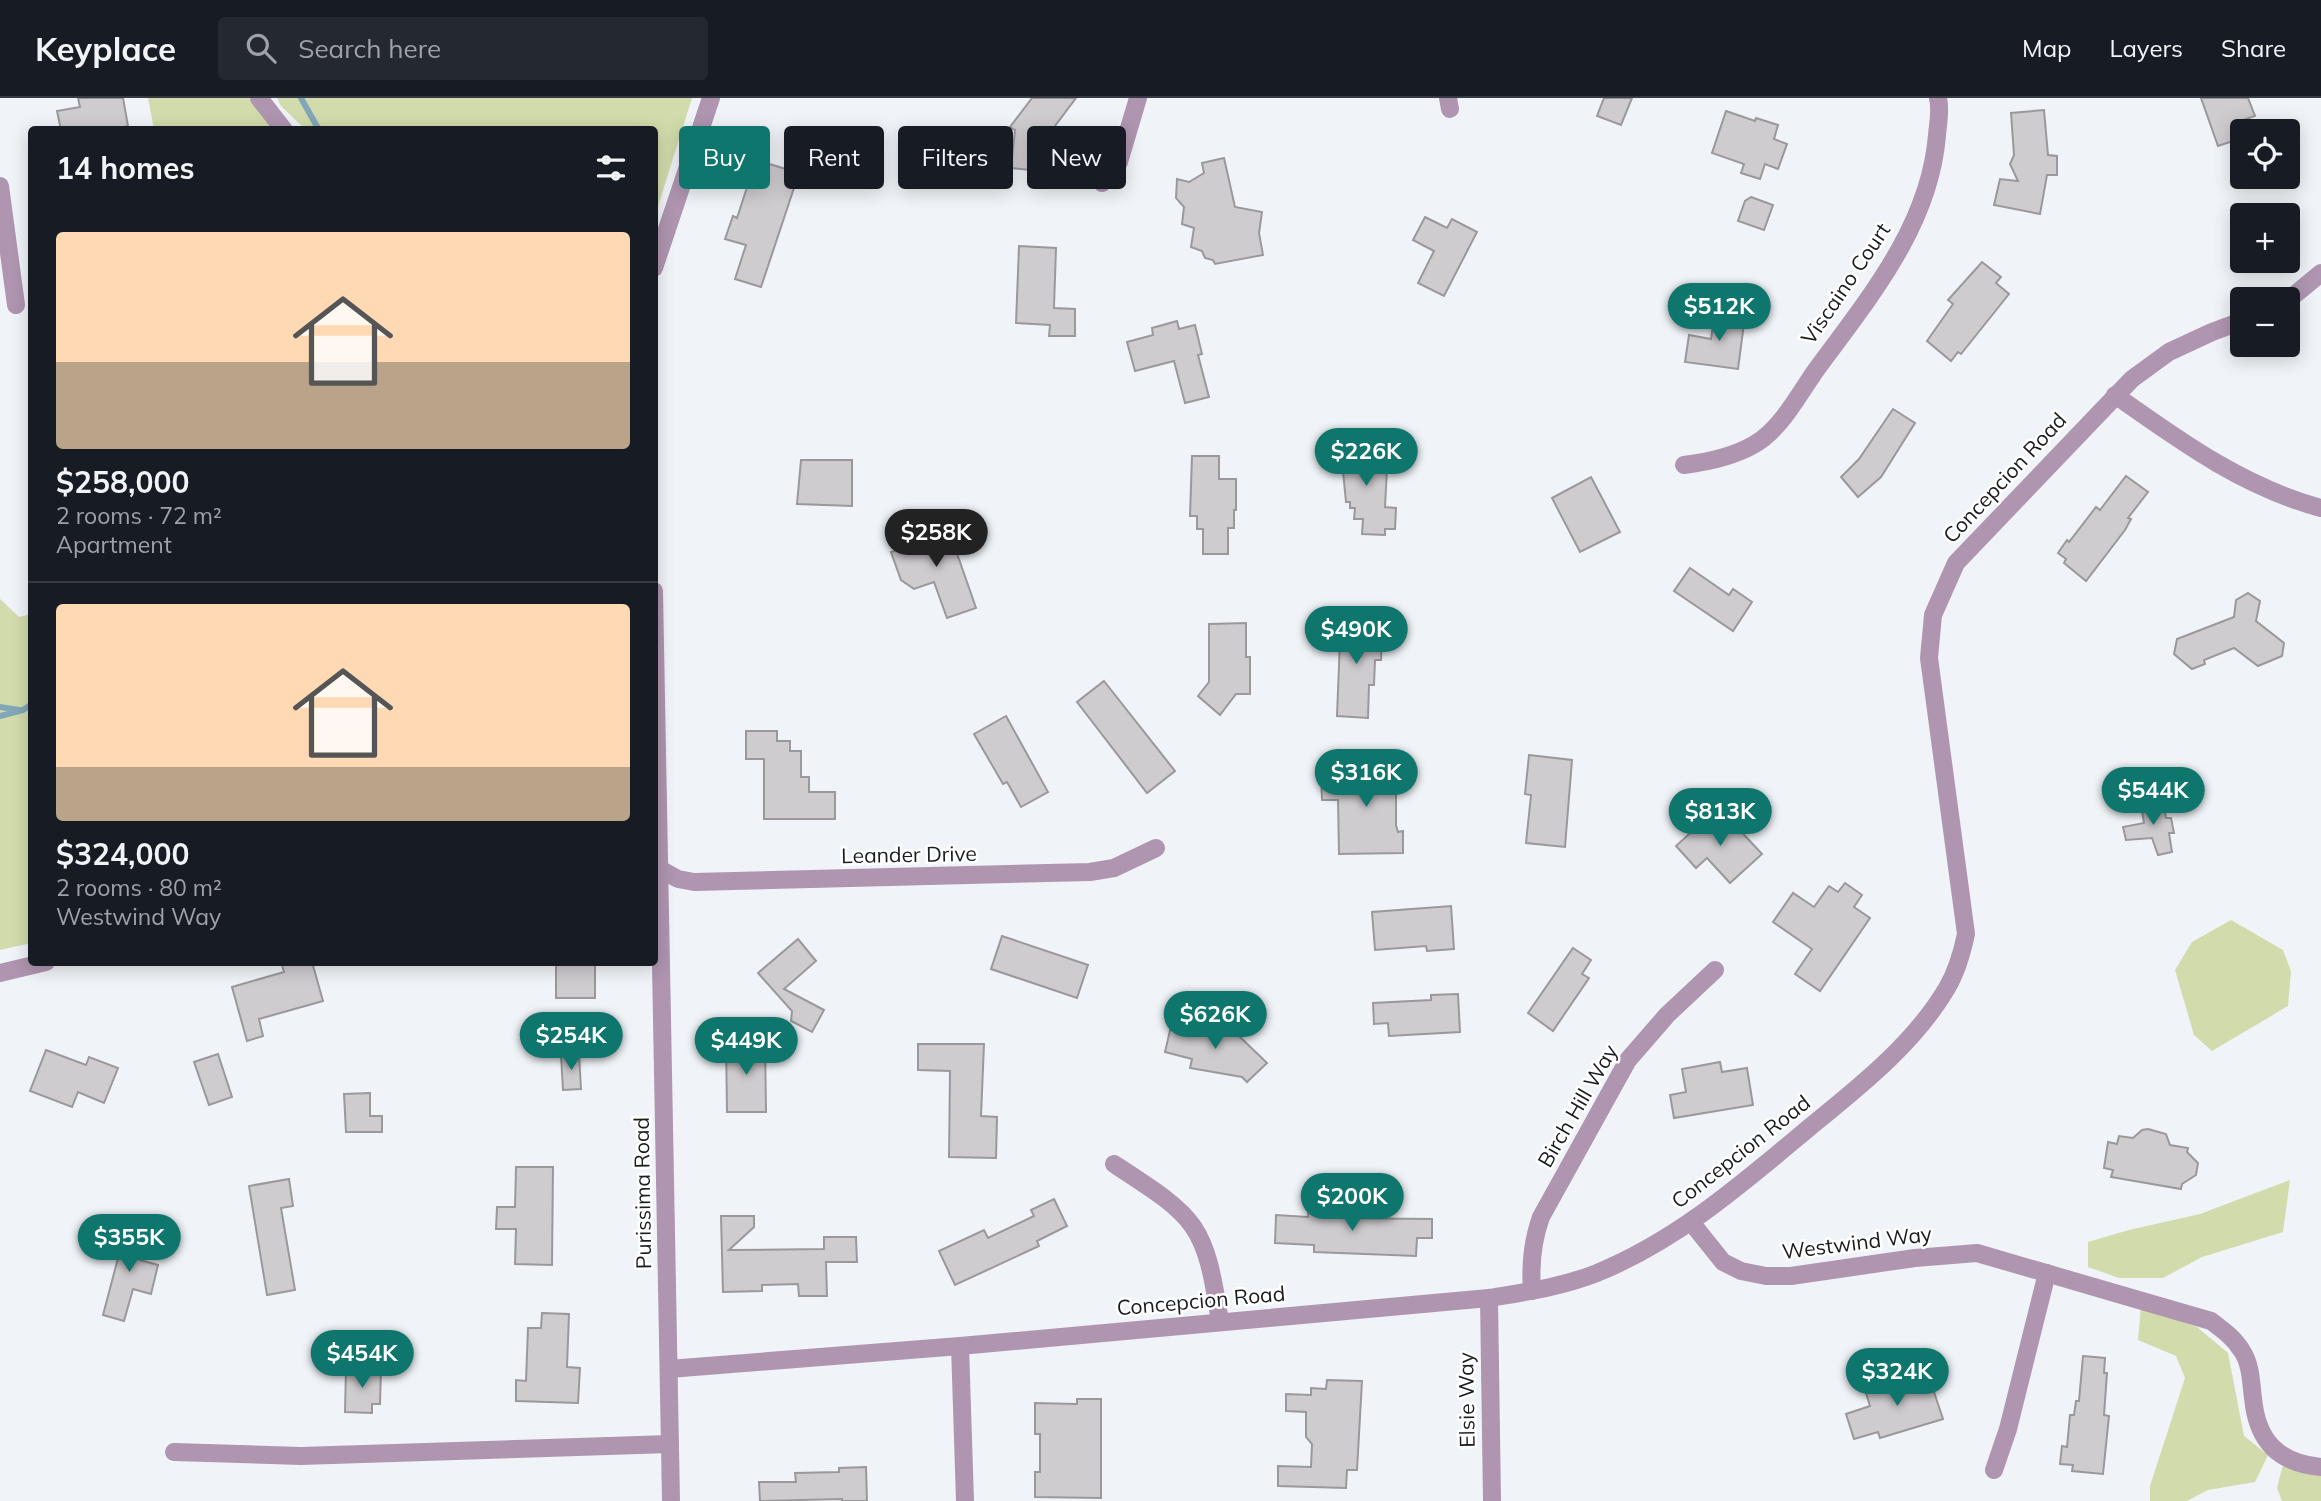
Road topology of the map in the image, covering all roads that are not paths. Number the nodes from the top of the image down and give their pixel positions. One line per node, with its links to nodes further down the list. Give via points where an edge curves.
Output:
1 (259, 98): 5 (street)
2 (711, 98): 8 (street)
3 (1138, 98): 6 (street)
4 (1938, 98): 14 (street, Viscaino Court, via 1935,157 1918,214 1862,307 1778,423 1756,444 1714,462)
5 (281, 126)
6 (1126, 138)
7 (0, 186): 11 (street)
8 (658, 256)
9 (2321, 273): 10 (street)
10 (2300, 290)
11 (16, 305)
12 (2230, 325): 13 (street, Concepcion Road, via 2169,352)
13 (2115, 395): 15 (street, via 2248,481); 23 (street, Concepcion Road, via 1956,563 1933,615 1929,658 1966,934 1946,990 1905,1043 1850,1094)
14 (1684, 466)
15 (2321, 508)
16 (1156, 848): 17 (street, Leander Drive, via 1114,868 1051,875 694,882)
17 (658, 869)
18 (658, 910): 29 (street, Purissima Road)
19 (29, 966): 21 (street)
20 (1715, 971): 25 (street, Birch Hill Way, via 1667,1015 1628,1060 1541,1217 1530,1259)
21 (0, 973)
22 (1114, 1164): 27 (street, via 1176,1206 1200,1235 1209,1256)
23 (1691, 1222): 24 (street, Westwind Way, via 1723,1262 1766,1276 1977,1253); 25 (street, Concepcion Road, via 1597,1273)
24 (2047, 1273): 32 (street, Westwind Way, via 2211,1321 2243,1352 2258,1427 2271,1448 2286,1458); 33 (street)
25 (1532, 1291): 26 (street, Concepcion Road)
26 (1489, 1298): 27 (street, Concepcion Road); 36 (street, Elsie Way)
27 (1220, 1322): 28 (street, Concepcion Road)
28 (960, 1346): 29 (street, Concepcion Road); 35 (street)
29 (669, 1369): 30 (street, Purissima Road)
30 (670, 1444): 31 (street, via 300,1456); 34 (street, Purissima Road)
31 (174, 1452)
32 (2321, 1467)
33 (1994, 1470)
34 (671, 1501)
35 (965, 1501)
36 (1492, 1501)

